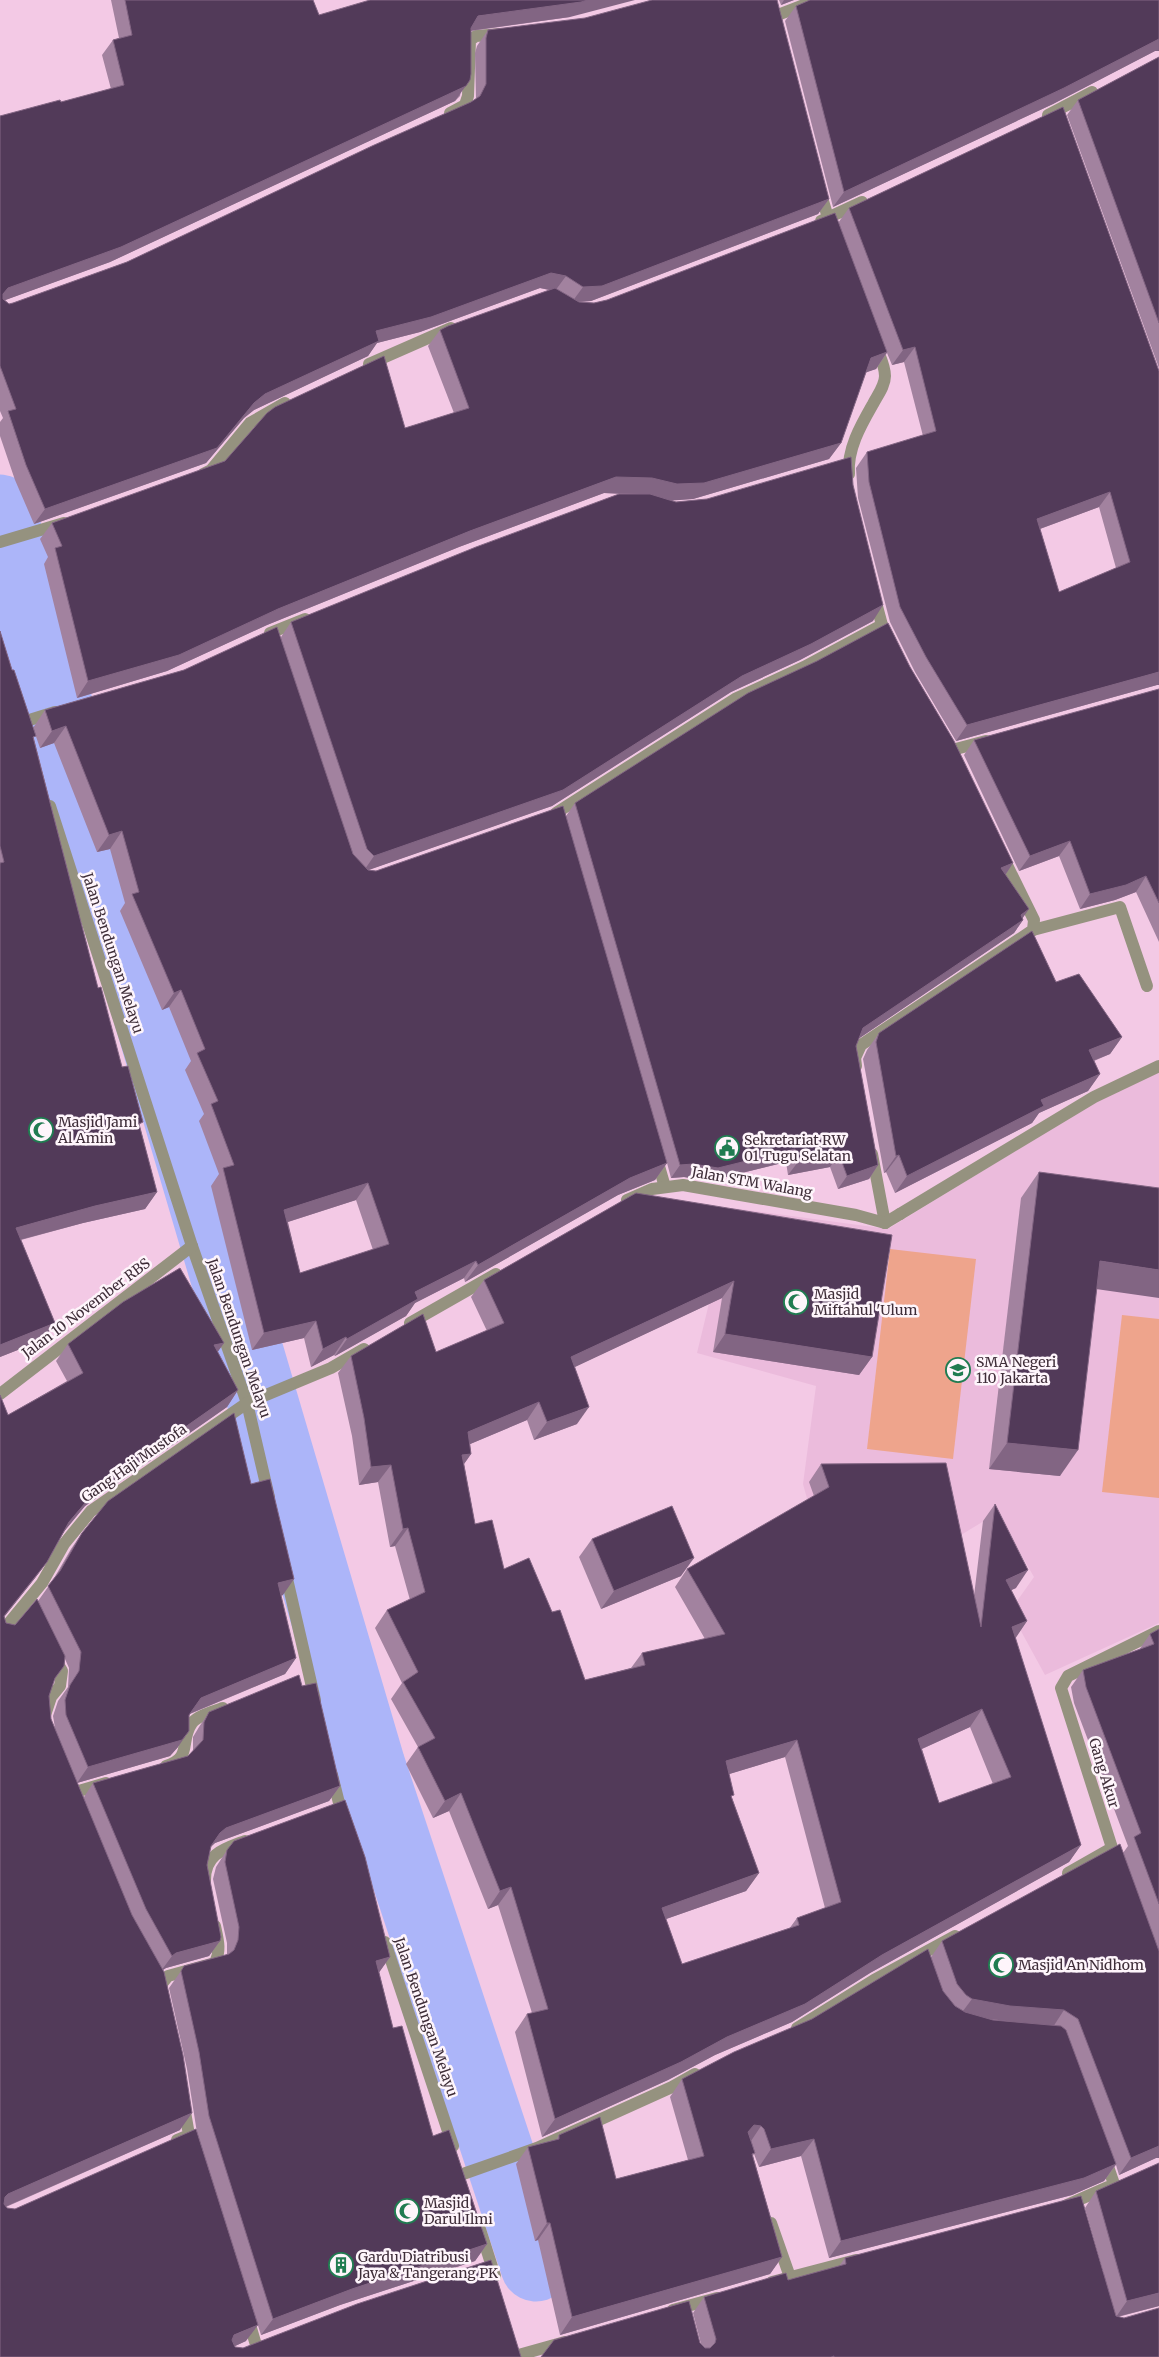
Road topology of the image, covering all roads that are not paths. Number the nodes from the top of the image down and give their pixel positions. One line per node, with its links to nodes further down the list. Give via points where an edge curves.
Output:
1 (771, 0): 2 (street, via 776,21)
2 (817, 0)
3 (510, 33): 5 (street, via 476,36 470,40 465,105)
4 (1108, 84): 6 (street, via 1058,115)
5 (441, 118)
6 (1039, 119)
7 (818, 180): 9 (street)
8 (872, 198): 9 (street)
9 (828, 219): 10 (street); 11 (street)
10 (810, 226)
11 (838, 247)
12 (462, 325): 14 (street)
13 (870, 330): 17 (street, via 885,378 844,463)
14 (361, 368)
15 (299, 397): 16 (street, via 250,423 211,470)
16 (192, 478)
17 (849, 490)
18 (77, 518): 19 (street)
19 (0, 542)
20 (872, 586): 22 (street)
21 (316, 614): 23 (street, via 266,635)
22 (882, 625): 24 (street); 30 (street, via 804,667 734,699 551,815)
23 (277, 650)
24 (895, 650)
25 (67, 708): 26 (street)
26 (24, 722)
27 (999, 737): 28 (street)
28 (952, 751)
29 (47, 797): 41 (street, Jalan Bendungan Melayu)
30 (562, 832)
31 (995, 840): 32 (street, via 1034,920)
32 (1033, 930): 33 (street, via 1120,907); 35 (street, via 861,1045 855,1058)
33 (1147, 986)
34 (1159, 1066): 40 (street, via 1094,1097)
35 (858, 1077)
36 (651, 1139): 38 (street)
37 (871, 1145): 40 (street)
38 (665, 1187): 39 (street, Jalan STM Walang, via 652,1189); 40 (street, Jalan STM Walang, via 683,1185 856,1215)
39 (614, 1206)
40 (885, 1223)
41 (192, 1246): 45 (street, Jalan 10 November RBS); 46 (street, Jalan Bendungan Melayu)
42 (511, 1265): 43 (street)
43 (399, 1329)
44 (374, 1344): 46 (street, via 331,1368)
45 (0, 1394)
46 (247, 1404): 47 (street, Jalan Bendungan Melayu); 50 (street, Gang Haji Mustofa, via 90,1511 64,1544 29,1605)
47 (271, 1510)
48 (282, 1558): 53 (street, via 304,1675)
49 (1159, 1631): 61 (street, Gang Akur, via 1068,1676 1061,1688)
50 (0, 1634)
51 (49, 1645): 54 (street, via 62,1671 60,1686 51,1697 45,1715)
52 (239, 1701): 56 (street, via 193,1721 185,1735 186,1750 175,1763)
53 (317, 1711)
54 (46, 1724)
55 (328, 1758): 59 (street, via 334,1807)
56 (156, 1768)
57 (119, 1779): 58 (street)
58 (72, 1793)
59 (348, 1834)
60 (255, 1837): 64 (street, via 218,1851 211,1857 205,1870)
61 (1112, 1848): 62 (street, Gang Akur); 63 (street)
62 (1118, 1866)
63 (1060, 1877)
64 (207, 1889)
65 (213, 1917): 68 (street, via 219,1944 215,1963 168,1976 158,1982)
66 (380, 1928): 70 (street, Jalan Bendungan Melayu, via 461,2169 480,2167 537,2148 672,2087)
67 (965, 1930): 69 (street, via 923,1959 874,1980)
68 (163, 2005)
69 (787, 2032)
70 (702, 2070)
71 (182, 2095): 72 (street, via 190,2139)
72 (166, 2145)
73 (1102, 2149): 74 (street, via 1119,2183 1076,2208)
74 (1056, 2208)
75 (768, 2214): 78 (street)
76 (477, 2219): 80 (street, via 487,2265)
77 (866, 2257): 78 (street)
78 (790, 2277): 79 (street)
79 (760, 2286)
80 (499, 2292)
81 (731, 2294): 83 (street, via 684,2312)
82 (244, 2308): 85 (street, via 261,2344)
83 (664, 2313)
84 (580, 2337): 86 (street)
85 (242, 2351)
86 (514, 2353)

